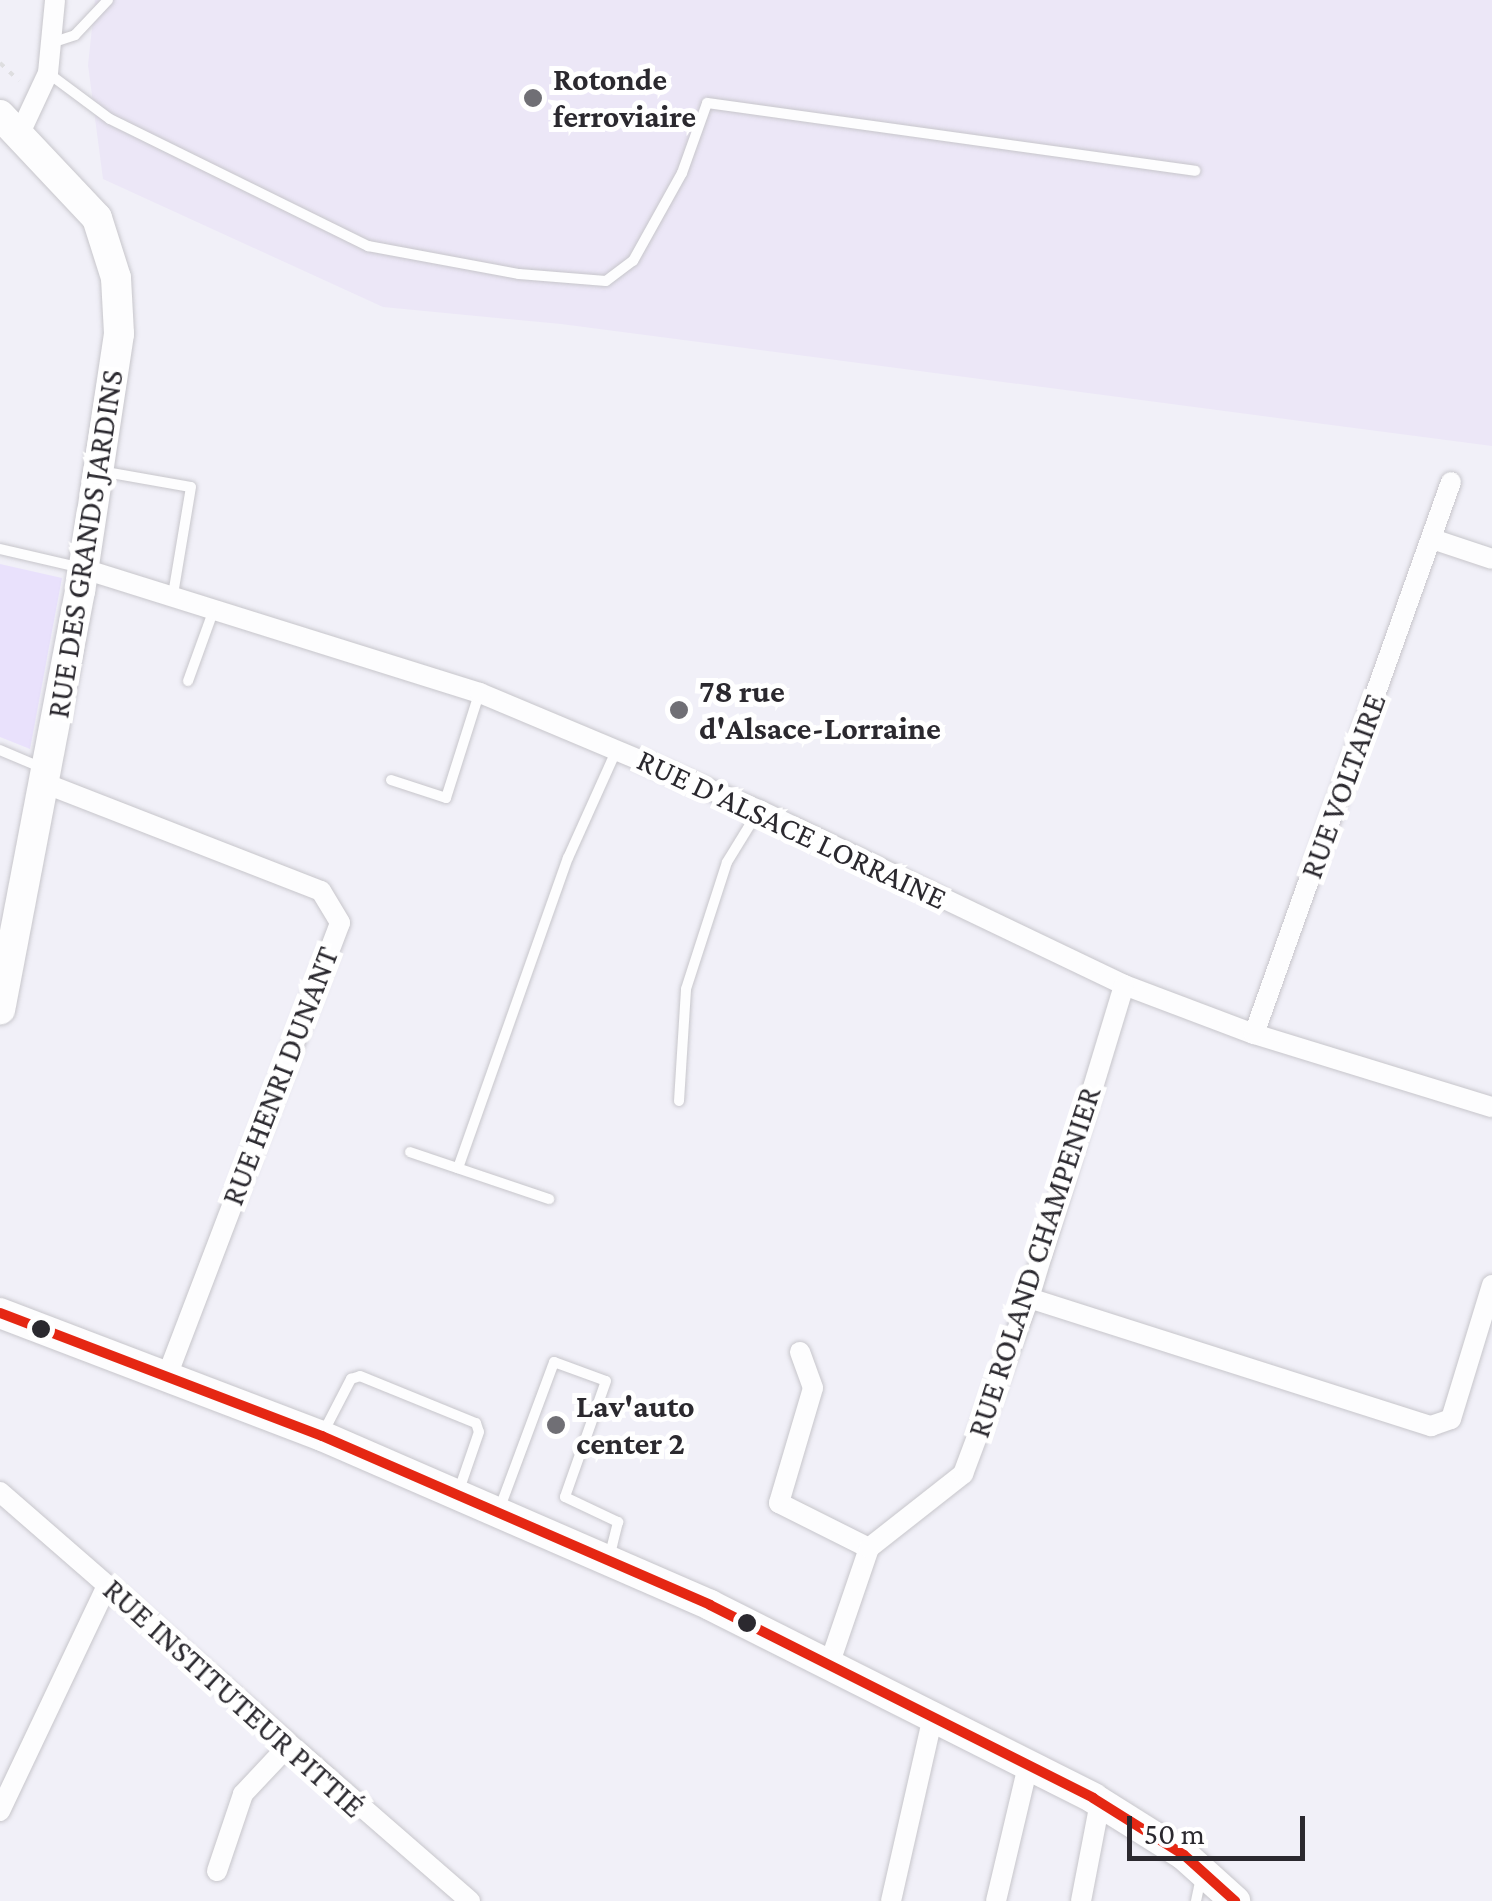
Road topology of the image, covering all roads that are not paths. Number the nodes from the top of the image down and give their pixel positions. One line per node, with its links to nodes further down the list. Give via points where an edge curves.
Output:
1 (55, 0): 3 (street)
2 (108, 0): 3 (lane, via 75,35)
3 (50, 44): 4 (street)
4 (48, 73): 5 (street); 6 (lane, via 110,118 368,246 519,274 606,281 633,261 682,173 707,104)
5 (10, 124): 7 (main road, RUE DES GRANDS JARDINS, via 97,218 116,278 119,334)
6 (1194, 171)
7 (100, 471): 12 (main road, RUE DES GRANDS JARDINS); 13 (lane, via 192,487)
8 (1452, 482): 9 (street, RUE VOLTAIRE)
9 (1432, 538): 11 (street); 24 (street, RUE VOLTAIRE)
10 (0, 549): 12 (lane)
11 (1492, 559)
12 (84, 568): 13 (street, RUE D'ALSACE LORRAINE); 19 (main road, RUE DES GRANDS JARDINS)
13 (173, 596): 14 (street, RUE D'ALSACE LORRAINE)
14 (214, 608): 15 (lane); 16 (street, RUE D'ALSACE LORRAINE)
15 (188, 681)
16 (480, 693): 17 (street, RUE D'ALSACE LORRAINE); 20 (lane, via 446,798)
17 (618, 748): 21 (street, RUE D'ALSACE LORRAINE); 28 (lane, via 568,858)
18 (0, 750): 19 (lane)
19 (46, 777): 23 (main road, RUE DES GRANDS JARDINS); 34 (street, RUE HENRI DUNANT, via 321,891 340,922)
20 (392, 780)
21 (759, 810): 22 (street, RUE D'ALSACE LORRAINE); 25 (lane, via 727,862 686,990)
22 (1124, 986): 24 (street, RUE D'ALSACE LORRAINE); 31 (street, RUE ROLAND CHAMPENIER)
23 (0, 1010)
24 (1254, 1034): 26 (street, RUE D'ALSACE LORRAINE)
25 (678, 1101)
26 (1492, 1107)
27 (410, 1152): 28 (lane)
28 (458, 1168): 29 (lane)
29 (550, 1199)
30 (1492, 1285): 31 (street, via 1451,1419 1430,1426)
31 (1029, 1298): 39 (street, RUE ROLAND CHAMPENIER, via 963,1474)
32 (2, 1308): 34 (main road)
33 (800, 1352): 39 (street, via 813,1388 779,1503)
34 (167, 1375): 35 (main road)
35 (322, 1436): 37 (main road); 37 (lane, via 351,1378 360,1376 476,1423 479,1432)
36 (0, 1492): 41 (street, RUE INSTITUTEUR PITTIÉ)
37 (458, 1494): 38 (main road)
38 (498, 1512): 40 (main road); 40 (lane, via 554,1362 606,1380 565,1497 618,1522)
39 (869, 1548): 42 (street)
40 (609, 1560): 42 (main road)
41 (107, 1586): 44 (street, RUE INSTITUTEUR PITTIÉ); 47 (street)
42 (828, 1668): 43 (main road)
43 (932, 1720): 45 (main road); 52 (street)
44 (288, 1746): 48 (street, via 244,1794); 51 (street, RUE INSTITUTEUR PITTIÉ)
45 (1028, 1766): 46 (main road); 50 (street)
46 (1100, 1802): 49 (main road); 53 (street)
47 (0, 1812)
48 (217, 1871)
49 (1200, 1886): 54 (street); 55 (main road)
50 (1003, 1900)
51 (470, 1901)
52 (892, 1901)
53 (1081, 1901)
54 (1212, 1901)
55 (1235, 1901)

